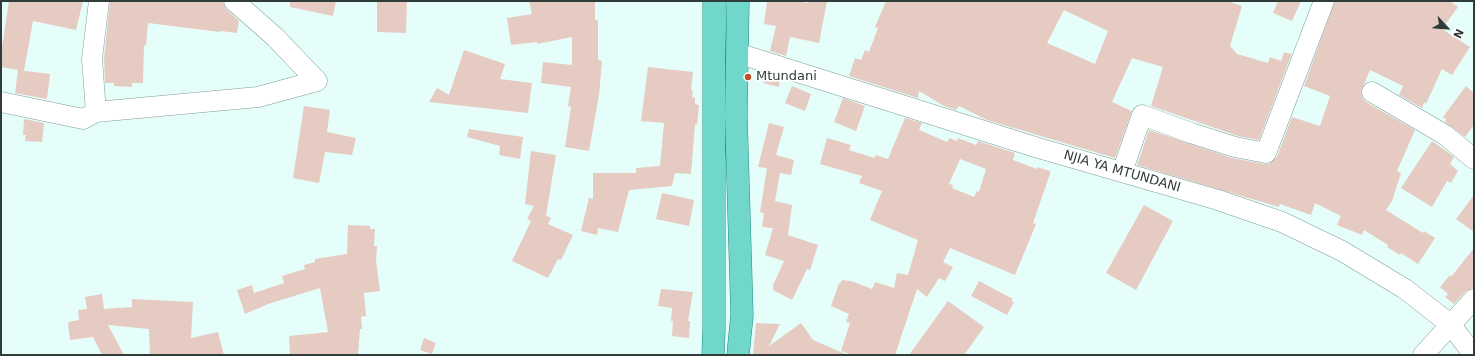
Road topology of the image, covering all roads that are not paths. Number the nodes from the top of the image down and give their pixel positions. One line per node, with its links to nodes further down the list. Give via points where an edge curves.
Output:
1 (99, 1): 9 (street, via 92,58)
2 (234, 1): 9 (street, via 275,37 317,81 258,98)
3 (714, 1): 14 (main road)
4 (738, 1): 6 (main road)
5 (1324, 1): 11 (street, via 1266,153 1220,142 1142,115)
6 (737, 53): 11 (street, NJIA YA MTUNDANI); 15 (main road, via 736,115 742,316)
7 (1372, 92): 10 (street, via 1445,135)
8 (1, 102): 9 (street, via 83,119)
9 (96, 112)
10 (1474, 159)
11 (1122, 172): 13 (street, NJIA YA MTUNDANI, via 1282,222 1370,267 1405,289)
12 (1474, 299): 13 (street)
13 (1450, 324): 16 (street); 17 (street, NJIA YA MTUNDANI)
14 (713, 355)
15 (738, 355)
16 (1423, 355)
17 (1474, 355)

